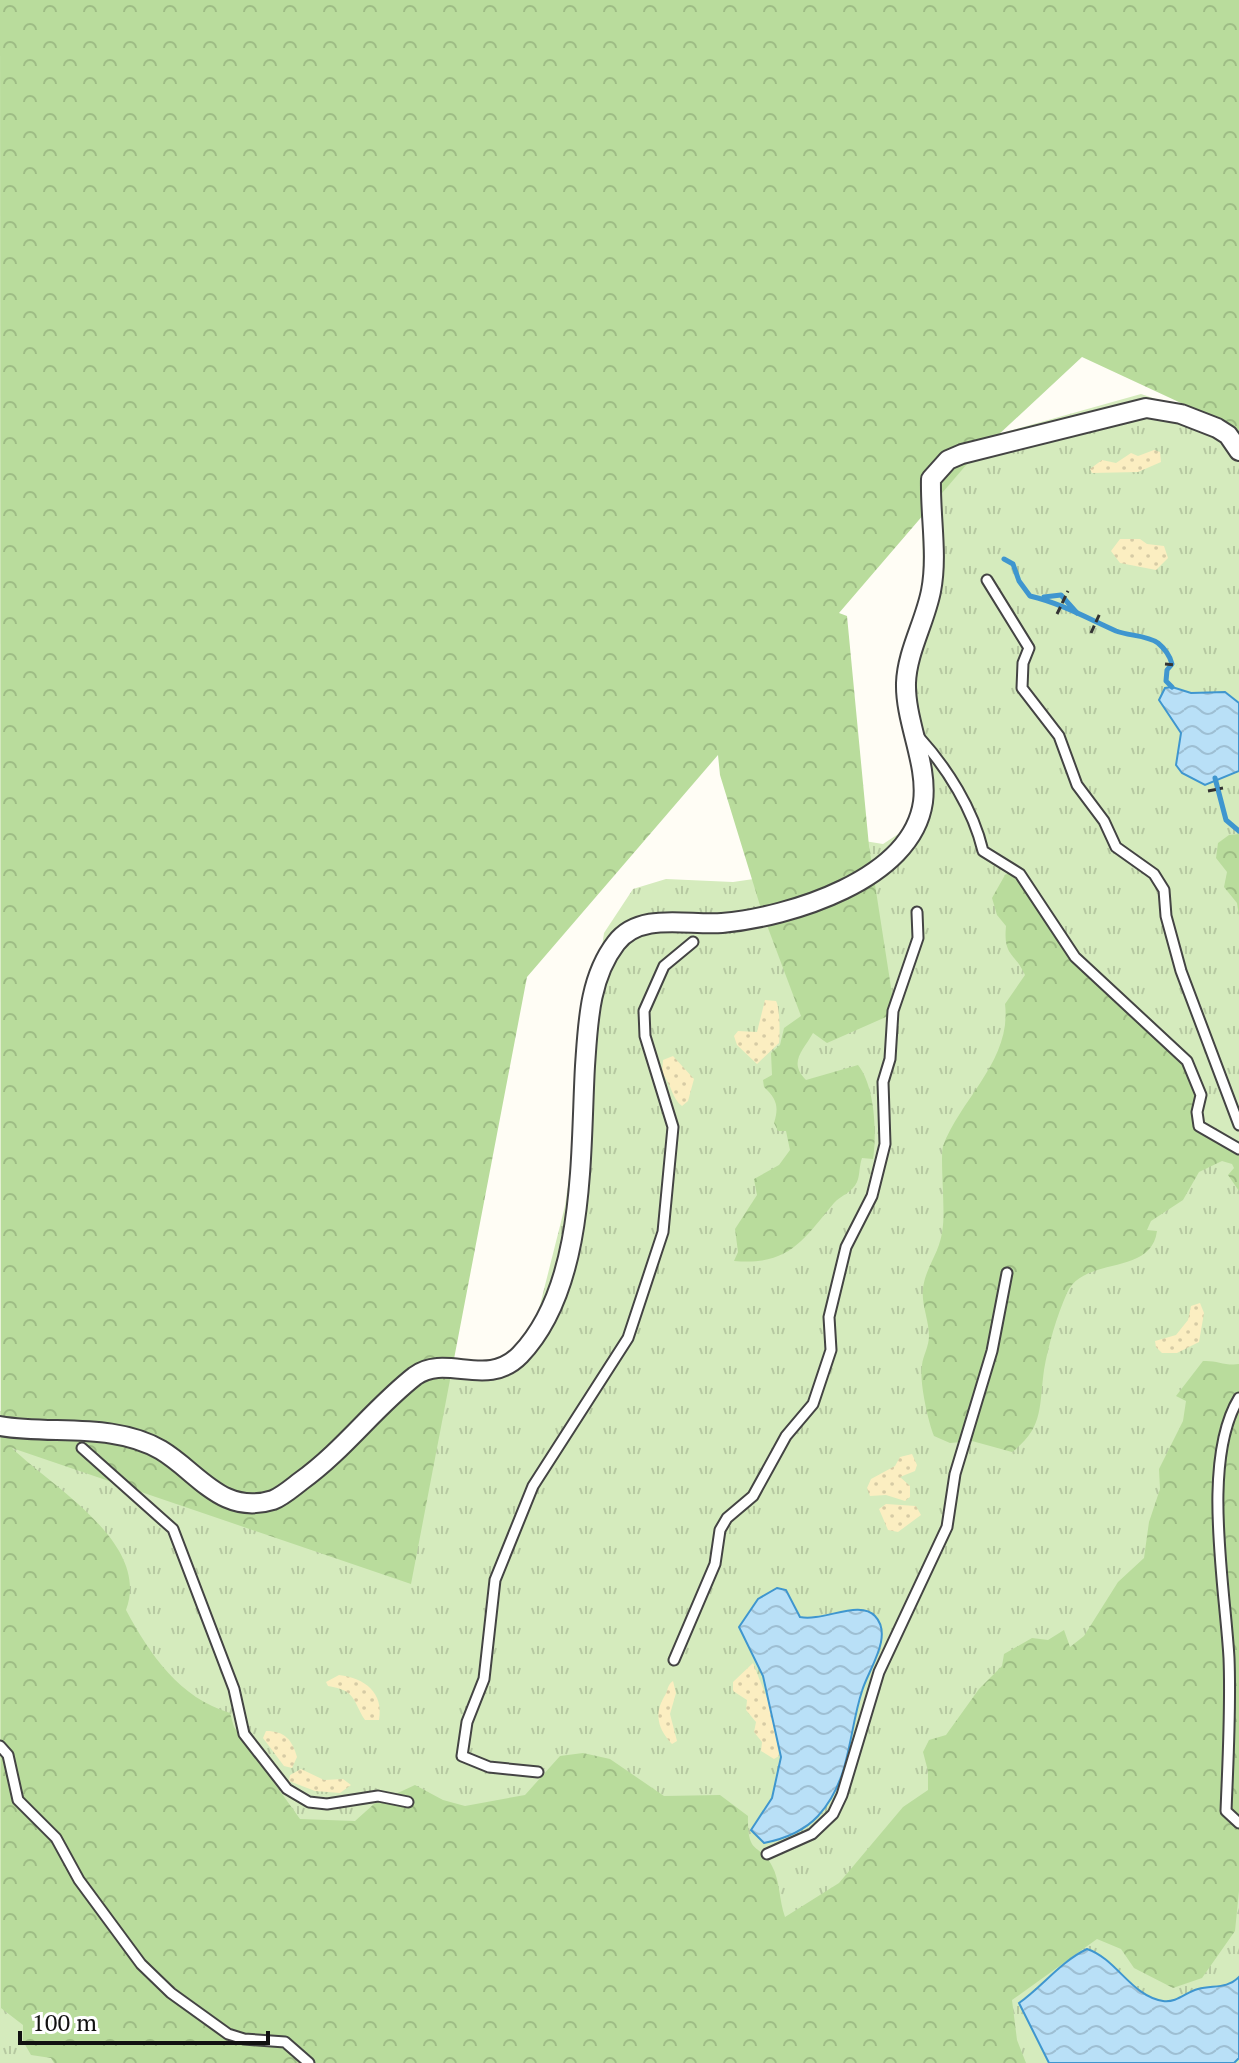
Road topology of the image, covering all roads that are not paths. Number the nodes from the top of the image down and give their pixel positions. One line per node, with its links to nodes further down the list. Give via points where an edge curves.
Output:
1 (1239, 451): 3 (street, via 1217,428 1146,408 948,460 931,479 931,592 906,684)
2 (987, 580): 6 (lane, via 1029,648 1022,688 1059,736 1077,785 1116,847 1154,874 1164,890 1181,971)
3 (912, 729): 7 (lane, via 958,793 983,851 1020,874 1075,957 1187,1061 1201,1095 1199,1126); 10 (street, via 923,800 915,831 901,851 846,888 800,907 749,921 663,922 632,929 617,940 588,1013 573,1240 542,1325 510,1364 497,1372 421,1372 381,1404 330,1460 276,1499 247,1504 225,1498 162,1450 132,1438)
4 (917, 912): 12 (lane, via 918,938 893,1011 883,1082 885,1144 872,1196 846,1247 829,1317 831,1350 813,1404 786,1436 753,1496 720,1530 715,1564)
5 (693, 942): 14 (lane, via 664,966 644,1011 645,1036 671,1117 674,1145 663,1232 648,1287 628,1338 533,1486 495,1580 484,1679 467,1722 462,1756 489,1767)
6 (1239, 1125)
7 (1238, 1146)
8 (1007, 1273): 17 (lane, via 992,1351 955,1474 947,1527 879,1672 842,1795 833,1814 812,1834)
9 (1239, 1398): 16 (lane, via 1226,1427 1218,1469 1229,1661 1226,1811)
10 (0, 1426)
11 (82, 1448): 15 (lane, via 173,1529 234,1689 244,1734 287,1789 309,1802 327,1804 378,1796)
12 (674, 1660)
13 (0, 1746): 18 (lane, via 8,1755 18,1800 56,1838 79,1880 141,1964 228,2034 285,2042)
14 (538, 1772)
15 (408, 1802)
16 (1239, 1823)
17 (767, 1854)
18 (309, 2063)

